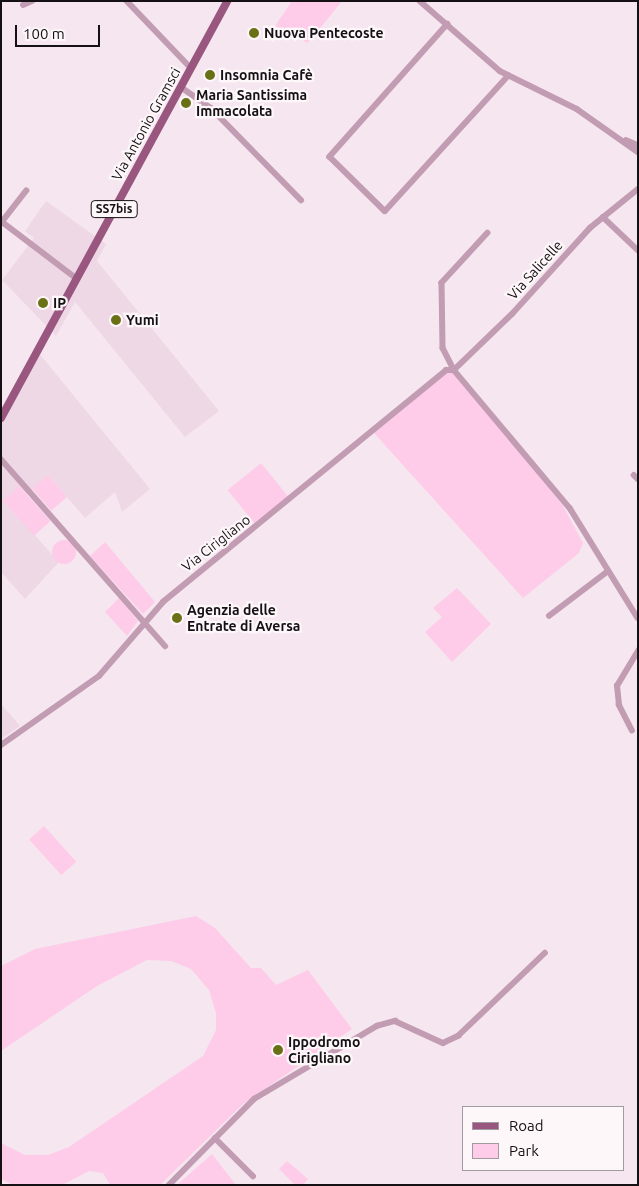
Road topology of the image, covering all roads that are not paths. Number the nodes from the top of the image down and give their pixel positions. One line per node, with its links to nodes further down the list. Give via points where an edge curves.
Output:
1 (32, 1): 5 (street)
2 (127, 1): 7 (street)
3 (227, 1): 7 (main road, Via Antonio Gramsci / SS7bis)
4 (420, 1): 6 (street)
5 (22, 5)
6 (448, 24): 8 (street); 8 (street, via 330,157 386,211)
7 (191, 68): 9 (main road, Via Antonio Gramsci / SS7bis)
8 (508, 76): 10 (street, via 567,103)
9 (181, 87): 15 (street, via 212,108); 20 (main road, Via Antonio Gramsci / SS7bis)
10 (618, 137): 11 (street); 12 (street)
11 (638, 145)
12 (638, 152)
13 (638, 189): 16 (street, Via Salicelle)
14 (26, 191): 17 (street)
15 (301, 200)
16 (604, 216): 19 (street); 21 (street, Via Salicelle)
17 (2, 222): 20 (street)
18 (488, 232): 21 (street, via 442,283 440,330)
19 (638, 250)
20 (76, 278): 22 (main road, Via Antonio Gramsci / SS7bis)
21 (454, 370): 24 (street, via 546,476); 27 (street, Via Cirigliano, via 446,370 363,437)
22 (1, 418)
23 (1, 459): 27 (street)
24 (608, 571): 25 (street); 26 (street)
25 (549, 616)
26 (638, 618)
27 (144, 621): 28 (street); 31 (street, Via Cirigliano, via 99,676)
28 (165, 646)
29 (638, 650): 30 (street, via 617,686 619,705)
30 (632, 731)
31 (1, 745)
32 (545, 953): 33 (street, via 458,1036 443,1043 396,1021 378,1026 254,1099)
33 (215, 1138): 34 (street); 35 (street)
34 (253, 1176)
35 (169, 1185)

